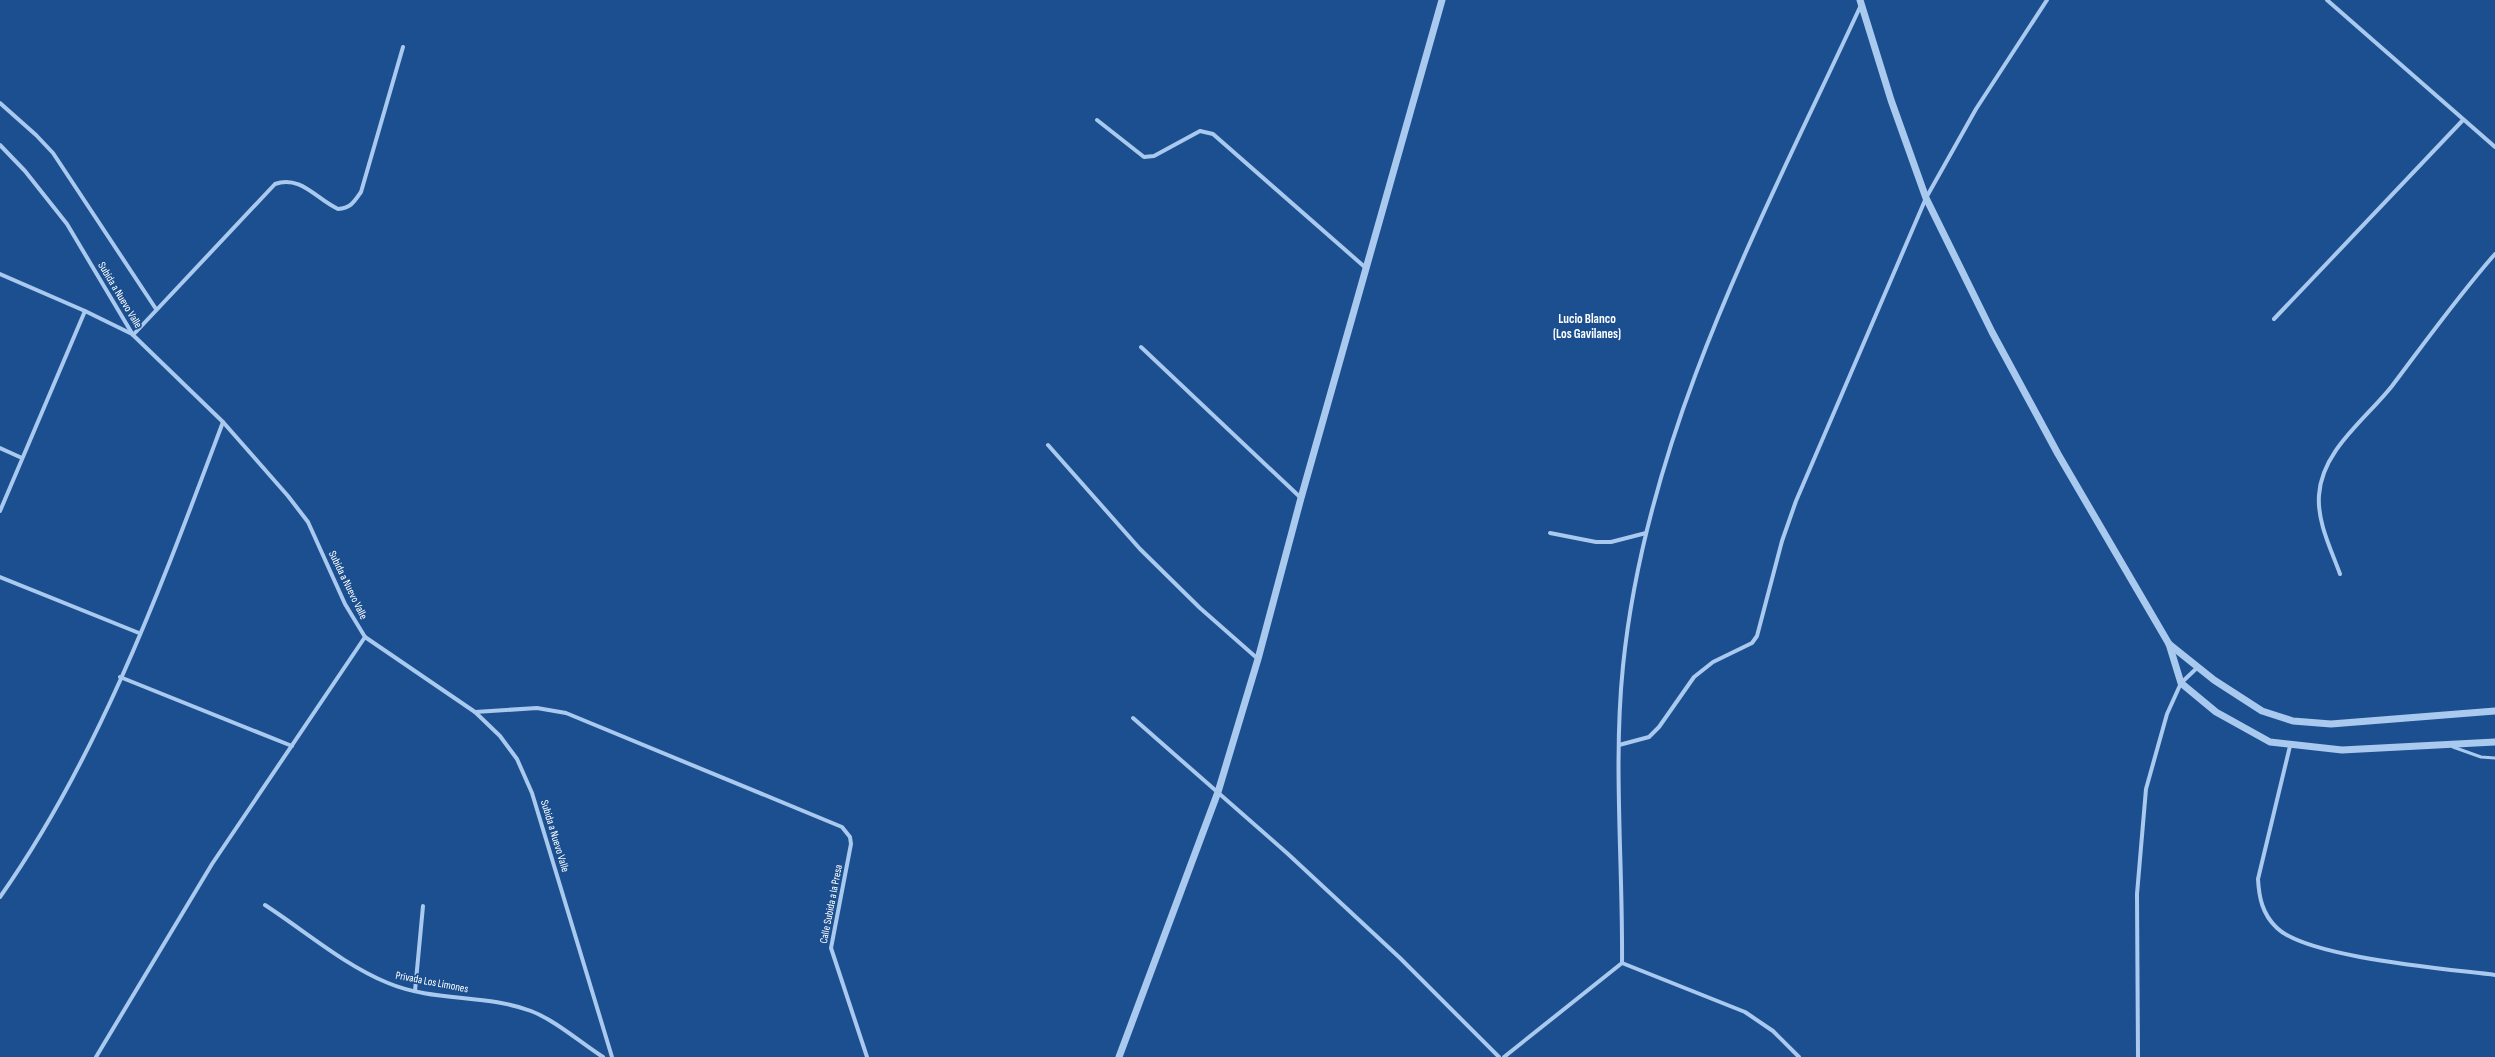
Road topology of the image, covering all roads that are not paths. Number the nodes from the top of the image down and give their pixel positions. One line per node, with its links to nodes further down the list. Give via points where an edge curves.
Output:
1 (1442, 0): 13 (street)
2 (2047, 0): 11 (street, via 1976,109)
3 (2327, 0): 8 (street)
4 (1861, 2): 11 (street); 27 (street, via 1704,349 1669,445)
5 (403, 47): 15 (street, via 361,192 353,203 346,208 338,209 298,182 286,180 275,184)
6 (0, 104): 15 (street, via 36,135 52,153)
7 (1097, 120): 13 (street, via 1144,157 1154,156 1200,131 1213,134)
8 (2463, 120): 10 (street); 17 (street)
9 (0, 145): 18 (street, Subida a Nuevo Valle, via 25,171 67,224)
10 (2495, 147)
11 (1926, 198): 32 (street, via 1992,332 2058,454); 41 (street, via 1796,501 1782,541 1757,636 1752,643 1713,662 1694,677 1649,737)
12 (2495, 254): 28 (street, via 2458,296 2391,387 2336,450 2323,472 2319,495 2320,518)
13 (1368, 269): 24 (street)
14 (0, 274): 16 (street)
15 (156, 309): 18 (street)
16 (85, 311): 18 (street); 23 (street)
17 (2274, 319)
18 (133, 334): 20 (street, Subida a Nuevo Valle)
19 (1141, 347): 24 (street)
20 (222, 422): 30 (street, via 174,551); 31 (street, Subida a Nuevo Valle, via 308,522 345,604)
21 (1048, 445): 33 (street, via 1140,549 1200,608)
22 (0, 448): 23 (street)
23 (22, 458): 25 (street)
24 (1301, 498): 33 (street)
25 (0, 511)
26 (1550, 533): 27 (street, via 1596,542 1611,542)
27 (1646, 533): 41 (street, via 1623,666)
28 (2340, 574)
29 (0, 577): 30 (street)
30 (139, 632): 35 (street)
31 (365, 637): 38 (street, Subida a Nuevo Valle); 42 (street)
32 (2169, 644): 34 (street); 36 (street)
33 (1258, 659): 46 (street)
34 (2199, 667): 36 (street); 37 (street, via 2262,711 2293,721 2331,724)
35 (120, 677): 42 (street); 47 (street, via 76,771 31,851)
36 (2181, 683): 43 (street, via 2216,712 2241,727 2270,742); 61 (street, via 2167,714 2146,789 2138,894)
37 (2495, 711)
38 (475, 712): 55 (street, Subida a Nuevo Valle, via 500,736 517,759 532,793); 56 (street, Calle Subida a la Presa, via 537,708 566,713 842,827 850,836 852,844 831,948)
39 (1133, 718): 46 (street)
40 (2495, 742): 44 (street)
41 (1619, 745): 50 (street)
42 (292, 746): 53 (street, via 212,864)
43 (2290, 746): 44 (street, via 2342,750); 51 (street, via 2258,878 2259,900 2277,929 2298,940 2336,952)
44 (2449, 746): 45 (lane, via 2481,757)
45 (2495, 758)
46 (1218, 792): 57 (street); 58 (street, via 1400,958)
47 (0, 897)
48 (265, 905): 52 (street, Privada Los Limones, via 360,969 389,983)
49 (423, 906): 52 (street)
50 (1622, 963): 59 (street); 60 (street, via 1745,1012 1773,1031)
51 (2495, 975)
52 (415, 991): 54 (street, Privada Los Limones, via 498,1003 532,1011)
53 (96, 1057)
54 (603, 1057)
55 (612, 1057)
56 (867, 1057)
57 (1119, 1057)
58 (1499, 1057)
59 (1504, 1057)
60 (1799, 1057)
61 (2138, 1057)

